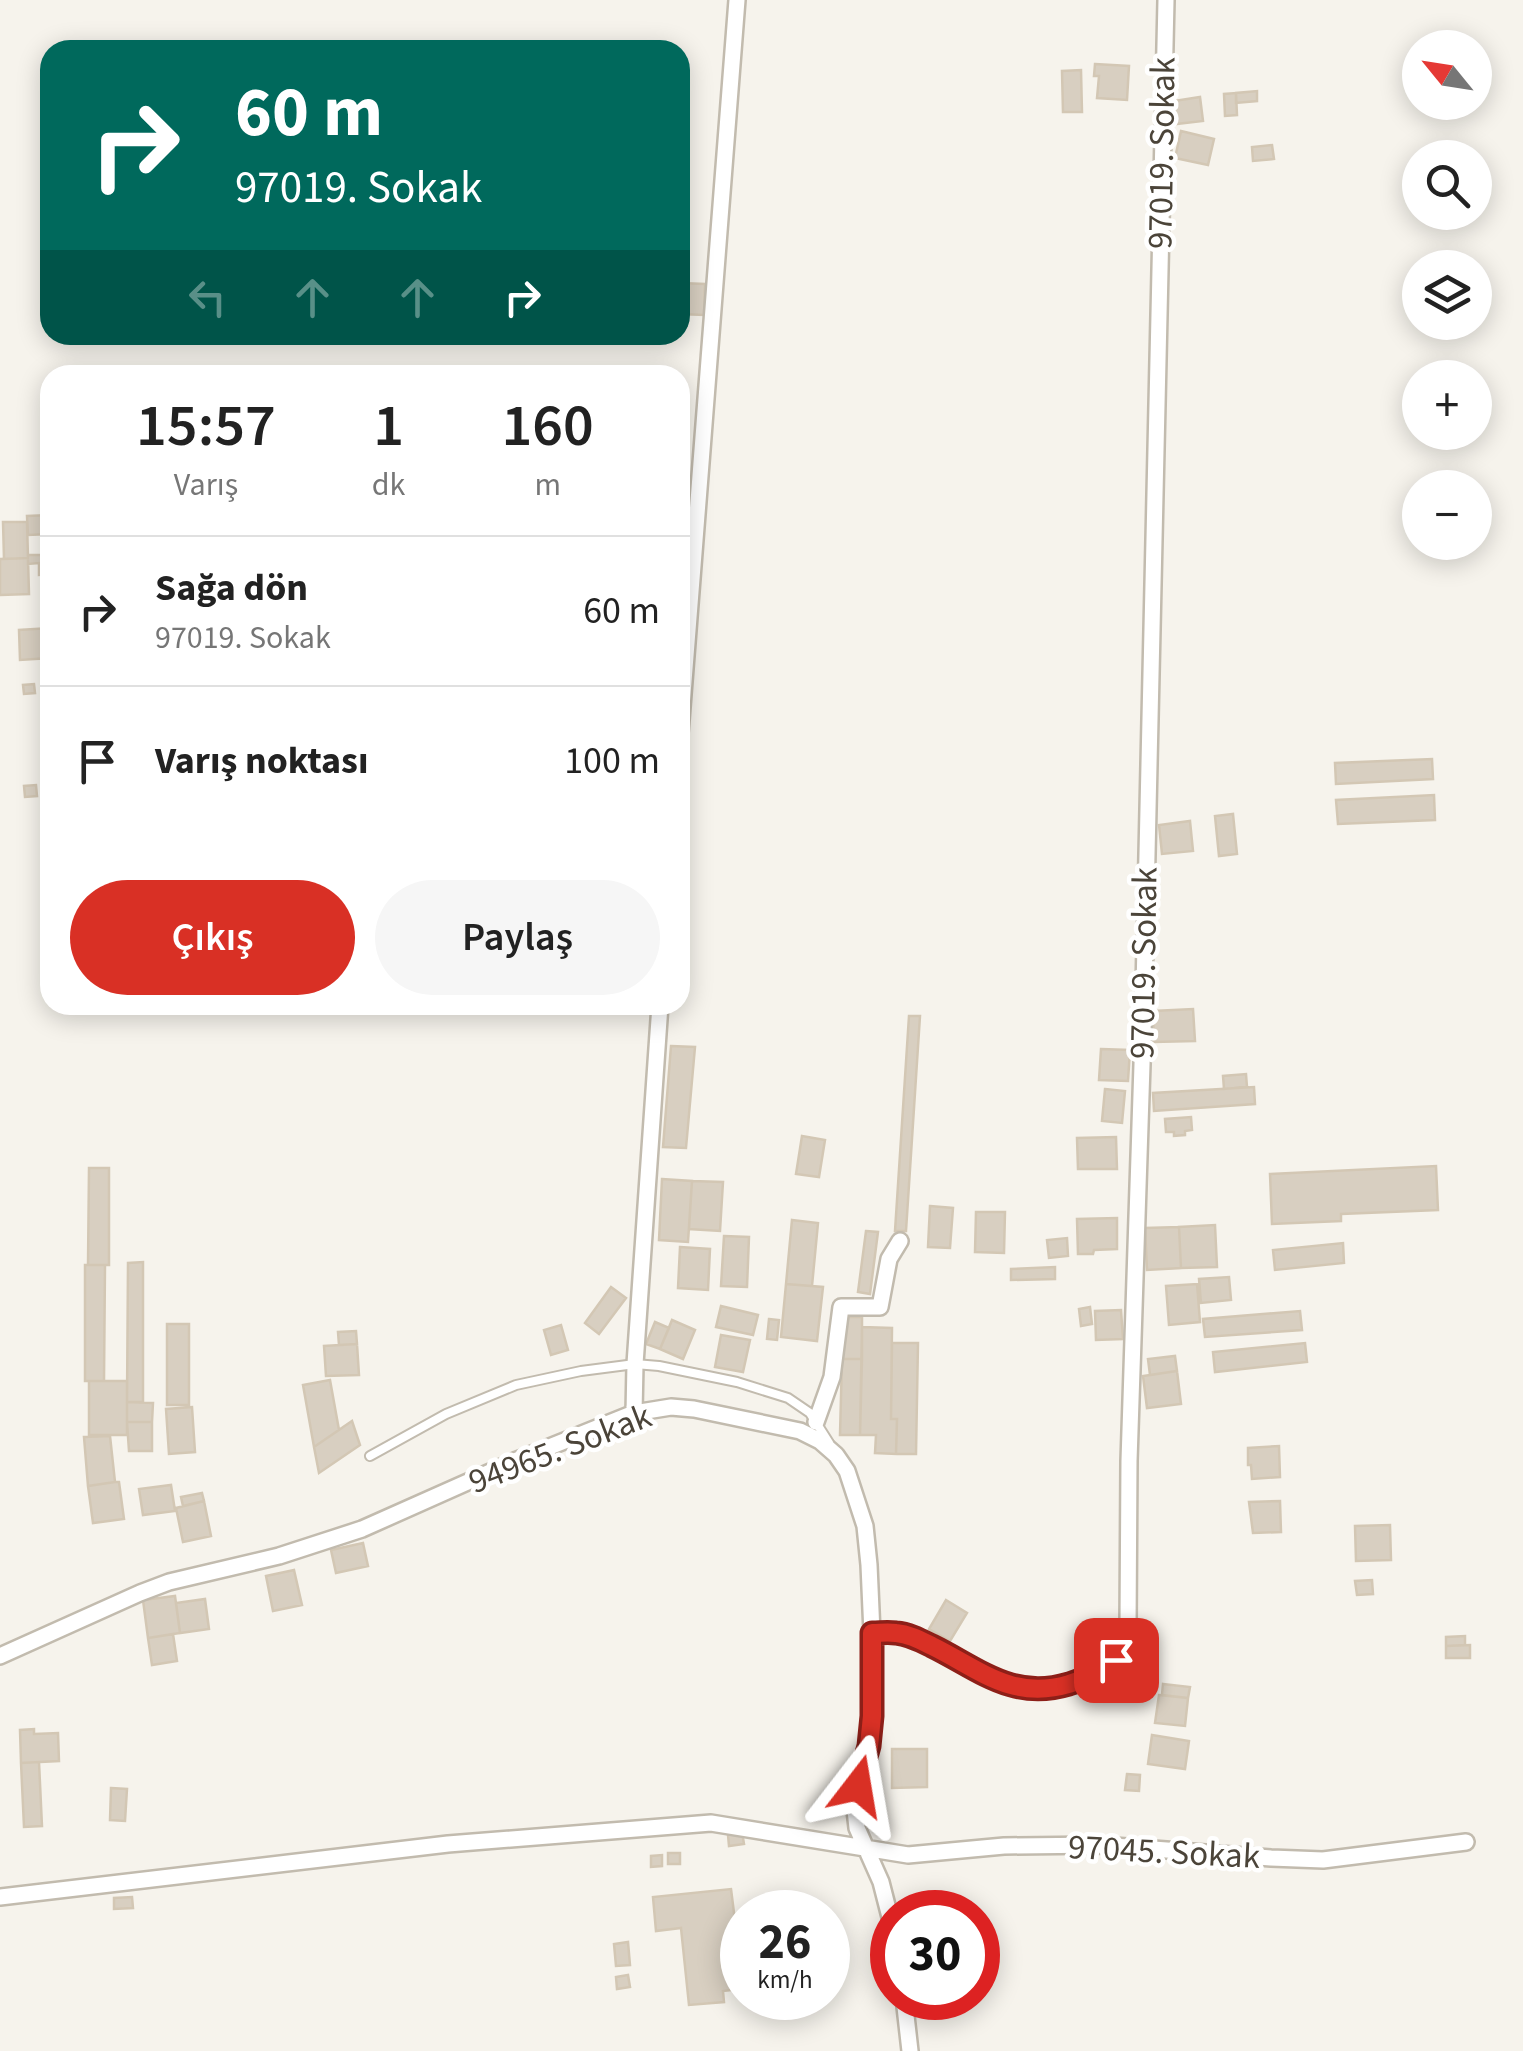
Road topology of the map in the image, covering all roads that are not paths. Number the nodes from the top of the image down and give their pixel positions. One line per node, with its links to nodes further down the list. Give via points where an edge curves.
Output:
1 (738, 0): 3 (street)
2 (1166, 0): 11 (street, 97019. Sokak, via 1125,1645 1104,1671 1029,1690 914,1637)
3 (690, 607)
4 (659, 1015): 6 (street)
5 (900, 1241): 8 (street, via 889,1259 880,1307 841,1307 832,1377)
6 (635, 1364): 7 (street); 8 (lane, via 774,1393); 10 (lane, via 505,1389)
7 (634, 1413): 9 (street, 94965. Sokak, via 671,1407 772,1424 800,1430); 12 (street, 94965. Sokak, via 377,1523 279,1556 169,1582)
8 (816, 1422): 9 (lane)
9 (836, 1455): 11 (street, via 865,1526)
10 (370, 1456)
11 (872, 1633): 14 (street, via 869,1746 856,1810)
12 (0, 1656)
13 (1466, 1842): 14 (street, 97045. Sokak, via 1323,1860 1101,1845 908,1855)
14 (864, 1846): 15 (street); 16 (street, 97045. Sokak, via 711,1823 448,1844)
15 (883, 1890)
16 (0, 1896)
17 (906, 2020): 18 (street)
18 (910, 2051)

